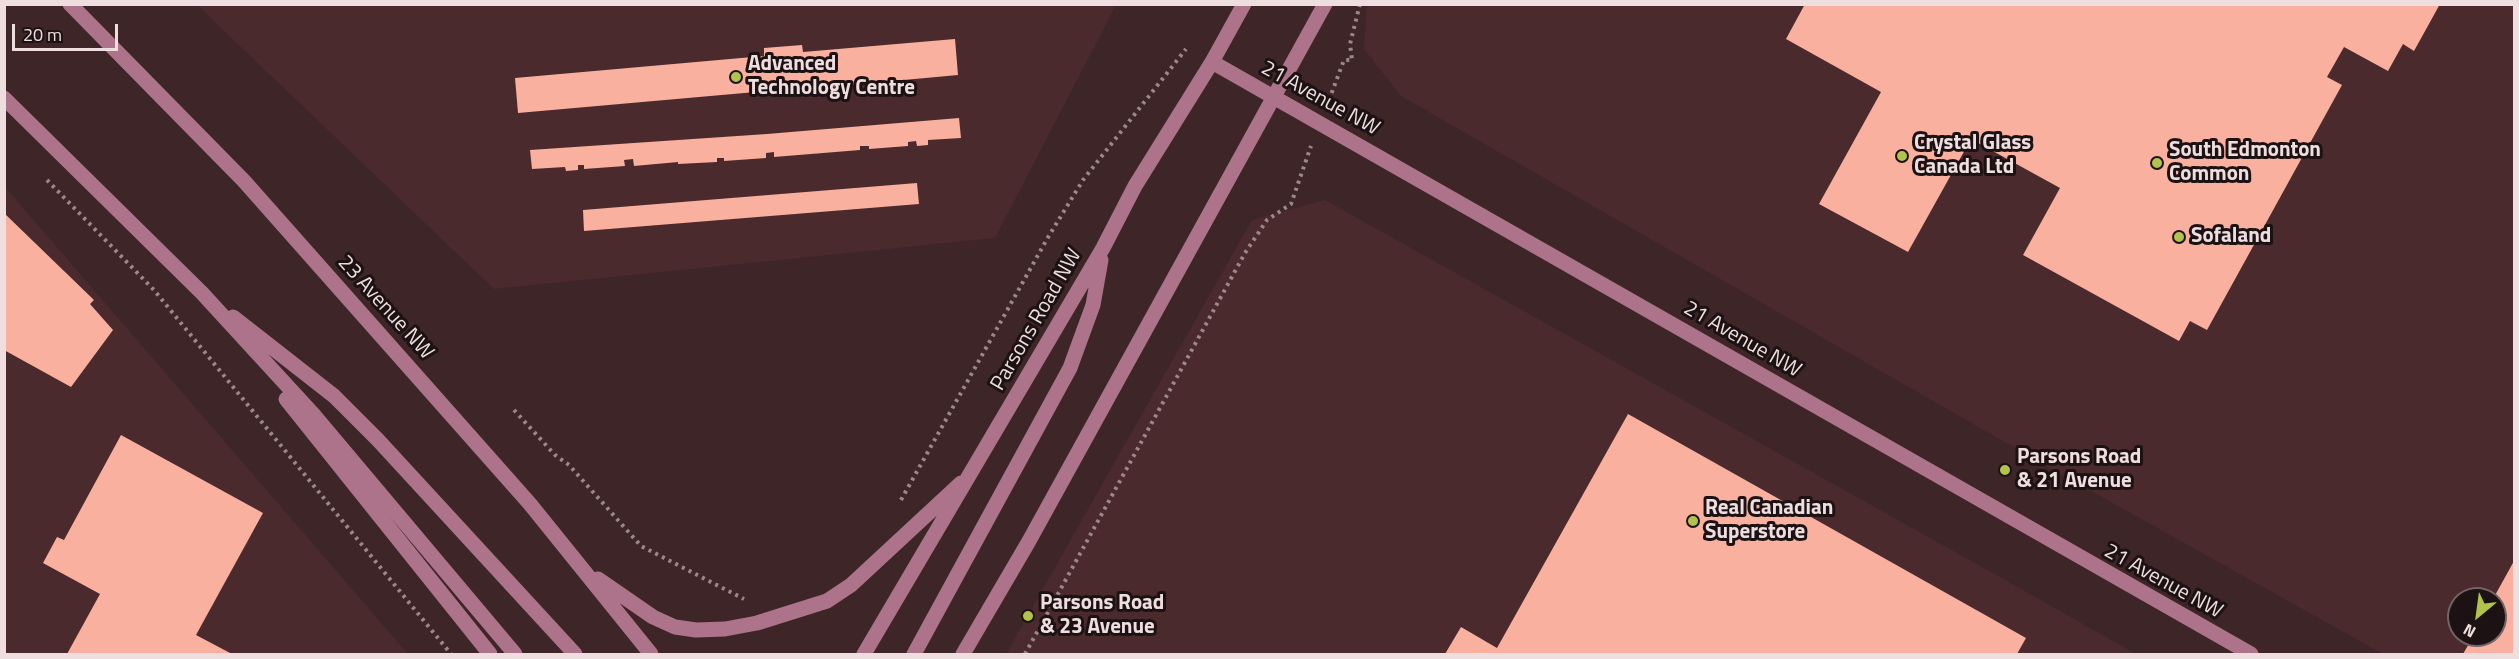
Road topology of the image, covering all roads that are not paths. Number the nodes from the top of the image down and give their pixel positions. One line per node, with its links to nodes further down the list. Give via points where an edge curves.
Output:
1 (70, 4): 11 (main road, 23 Avenue NW, via 244,181 488,454)
2 (1244, 4): 4 (main road, Parsons Road NW)
3 (1325, 4): 5 (main road)
4 (1212, 62): 5 (main road, 21 Avenue NW); 7 (main road, Parsons Road NW, via 1135,186)
5 (1273, 97): 10 (main road); 20 (main road, 21 Avenue NW)
6 (4, 98): 8 (main road)
7 (1103, 248): 9 (main road, Parsons Road NW); 17 (main road, via 1093,305 1070,368)
8 (202, 293): 12 (main road); 13 (main road, via 314,415); 14 (main road, via 341,403 431,495)
9 (974, 471): 11 (main road, via 852,585 827,601 757,623 725,629 675,627 653,617); 16 (main road, Parsons Road NW)
10 (1029, 541): 18 (main road); 19 (main road)
11 (583, 568): 15 (main road, 23 Avenue NW)
12 (490, 654)
13 (515, 654)
14 (575, 654)
15 (651, 654)
16 (864, 654)
17 (914, 654)
18 (963, 654)
19 (970, 654)
20 (2251, 654)

